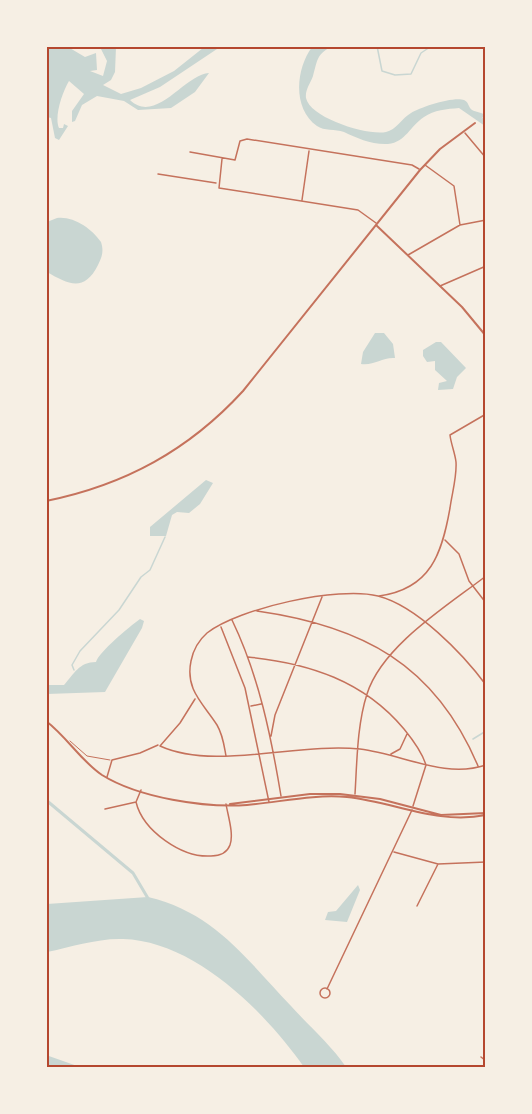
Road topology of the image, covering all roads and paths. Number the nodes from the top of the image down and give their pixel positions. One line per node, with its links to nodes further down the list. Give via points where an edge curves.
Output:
1 (475, 123): 2 (street)
2 (464, 131): 6 (street); 7 (street)
3 (310, 149): 5 (street, via 243,139 236,159); 8 (street, via 412,165); 11 (street)
4 (189, 152): 5 (street)
5 (222, 158): 10 (street)
6 (486, 158)
7 (424, 165): 8 (street); 14 (street, via 454,186)
8 (420, 170): 13 (street)
9 (158, 174): 10 (street)
10 (217, 183): 11 (street, via 221,189)
11 (301, 201): 13 (street, via 358,210)
12 (486, 220): 14 (street)
13 (376, 224): 15 (street); 20 (street, via 243,391 207,427 166,457 123,479)
14 (460, 225): 15 (street)
15 (407, 255): 17 (street)
16 (486, 266): 17 (street)
17 (440, 286): 18 (street)
18 (486, 336)
19 (486, 414): 21 (street, via 450,433 456,472)
20 (46, 501)
21 (444, 539): 22 (street); 23 (street)
22 (448, 544): 23 (street); 25 (street, via 459,554)
23 (442, 547): 26 (street, via 431,568 417,581)
24 (486, 576): 25 (street)
25 (472, 586): 30 (street); 34 (street)
26 (389, 595): 27 (street); 29 (street)
27 (378, 596): 28 (street); 29 (street)
28 (322, 597): 31 (street); 33 (street)
29 (388, 600): 34 (street)
30 (486, 603)
31 (254, 611): 32 (street); 33 (street)
32 (232, 620): 35 (street); 37 (street)
33 (313, 621): 36 (street, via 348,632); 38 (street)
34 (425, 624): 36 (street); 39 (street)
35 (220, 626): 41 (street, via 204,635 193,653 190,670); 43 (street)
36 (389, 653): 40 (street); 57 (street, via 419,678 450,714)
37 (248, 657): 38 (street); 42 (street)
38 (295, 664): 40 (street, via 335,676); 46 (street, via 275,715)
39 (486, 685)
40 (366, 694): 45 (street); 49 (street)
41 (196, 698): 48 (street, via 180,723); 53 (street, via 217,726)
42 (262, 704): 43 (street); 46 (street)
43 (250, 706): 51 (street)
44 (46, 721): 58 (street)
45 (407, 733): 52 (street, via 400,749); 55 (street)
46 (271, 738): 50 (street)
47 (70, 741): 54 (lane, via 80,753)
48 (159, 744): 53 (street); 54 (street)
49 (359, 749): 50 (street, via 314,747); 52 (street); 60 (street)
50 (273, 751): 51 (street); 61 (street)
51 (260, 754): 53 (street); 62 (street)
52 (390, 754): 55 (street)
53 (226, 756)
54 (112, 760): 58 (street)
55 (426, 765): 57 (street, via 445,769); 66 (street)
56 (486, 765): 57 (street)
57 (478, 767)
58 (108, 778): 59 (street)
59 (141, 790): 63 (street); 64 (street, via 187,802)
60 (355, 796): 61 (street); 66 (street)
61 (282, 799): 62 (street)
62 (269, 801): 64 (street)
63 (136, 802): 64 (street, via 147,824 178,849 197,856 214,856 228,849 231,836); 65 (street)
64 (226, 804)
65 (105, 809)
66 (412, 810): 67 (street, via 449,818); 68 (street)
67 (486, 814)
68 (393, 852): 70 (street); 72 (street)
69 (486, 862): 70 (street)
70 (438, 864): 71 (street)
71 (417, 906)
72 (327, 989)
73 (481, 1056): 74 (street)
74 (486, 1060)

